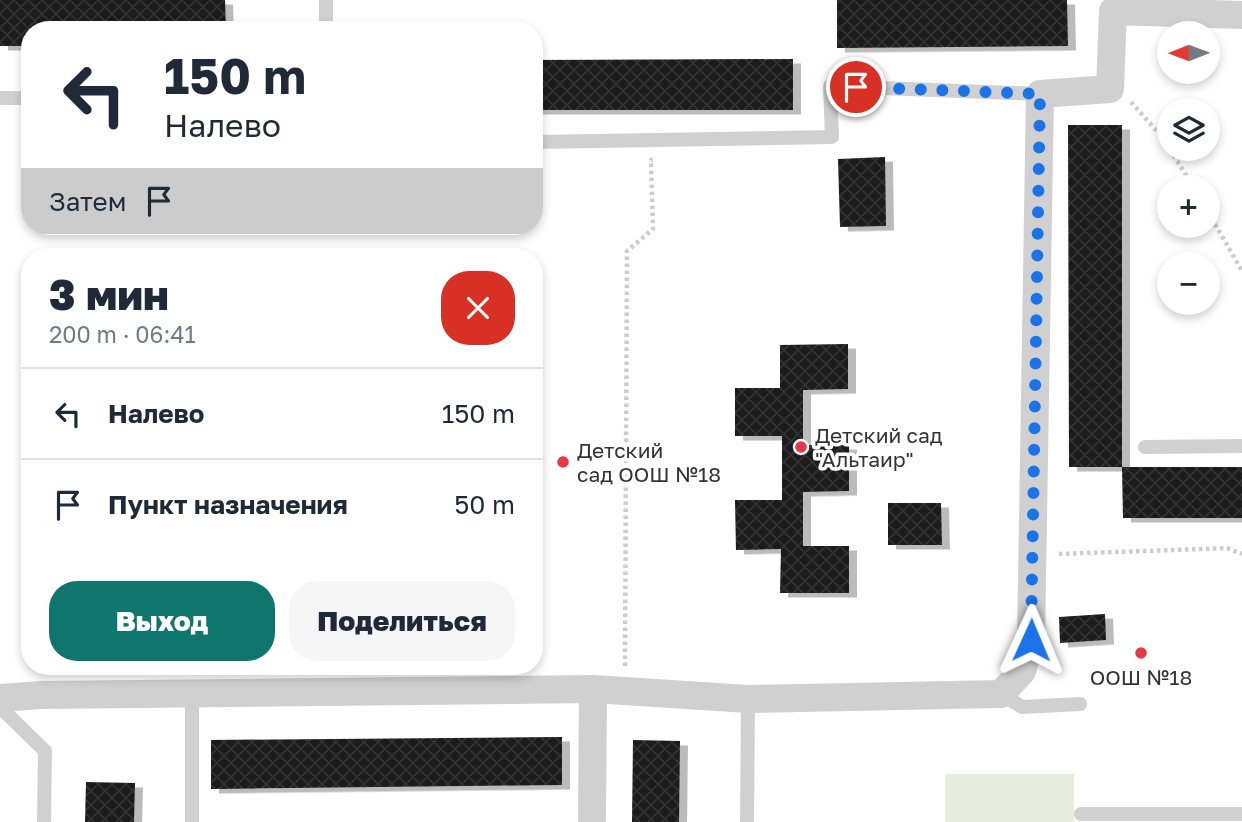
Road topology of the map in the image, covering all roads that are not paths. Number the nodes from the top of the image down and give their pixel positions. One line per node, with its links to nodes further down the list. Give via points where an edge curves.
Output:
1 (326, 0): 4 (lane)
2 (1113, 5): 3 (street); 5 (street, via 1110,89)
3 (1242, 15)
4 (326, 21)
5 (1040, 94): 8 (lane, via 830,86 832,137); 13 (street, via 1031,640 1023,671)
6 (0, 98): 7 (lane)
7 (21, 98)
8 (543, 142)
9 (1242, 446): 10 (lane)
10 (1145, 447)
11 (593, 689): 12 (street); 15 (street); 22 (street)
12 (192, 694): 14 (street); 21 (lane)
13 (1001, 694): 15 (street); 16 (lane, via 1022,707)
14 (0, 698)
15 (748, 699): 23 (lane)
16 (1080, 705)
17 (0, 707): 20 (lane, via 45,751)
18 (1081, 814): 19 (lane)
19 (1242, 814)
20 (44, 822)
21 (192, 822)
22 (592, 822)
23 (747, 822)

